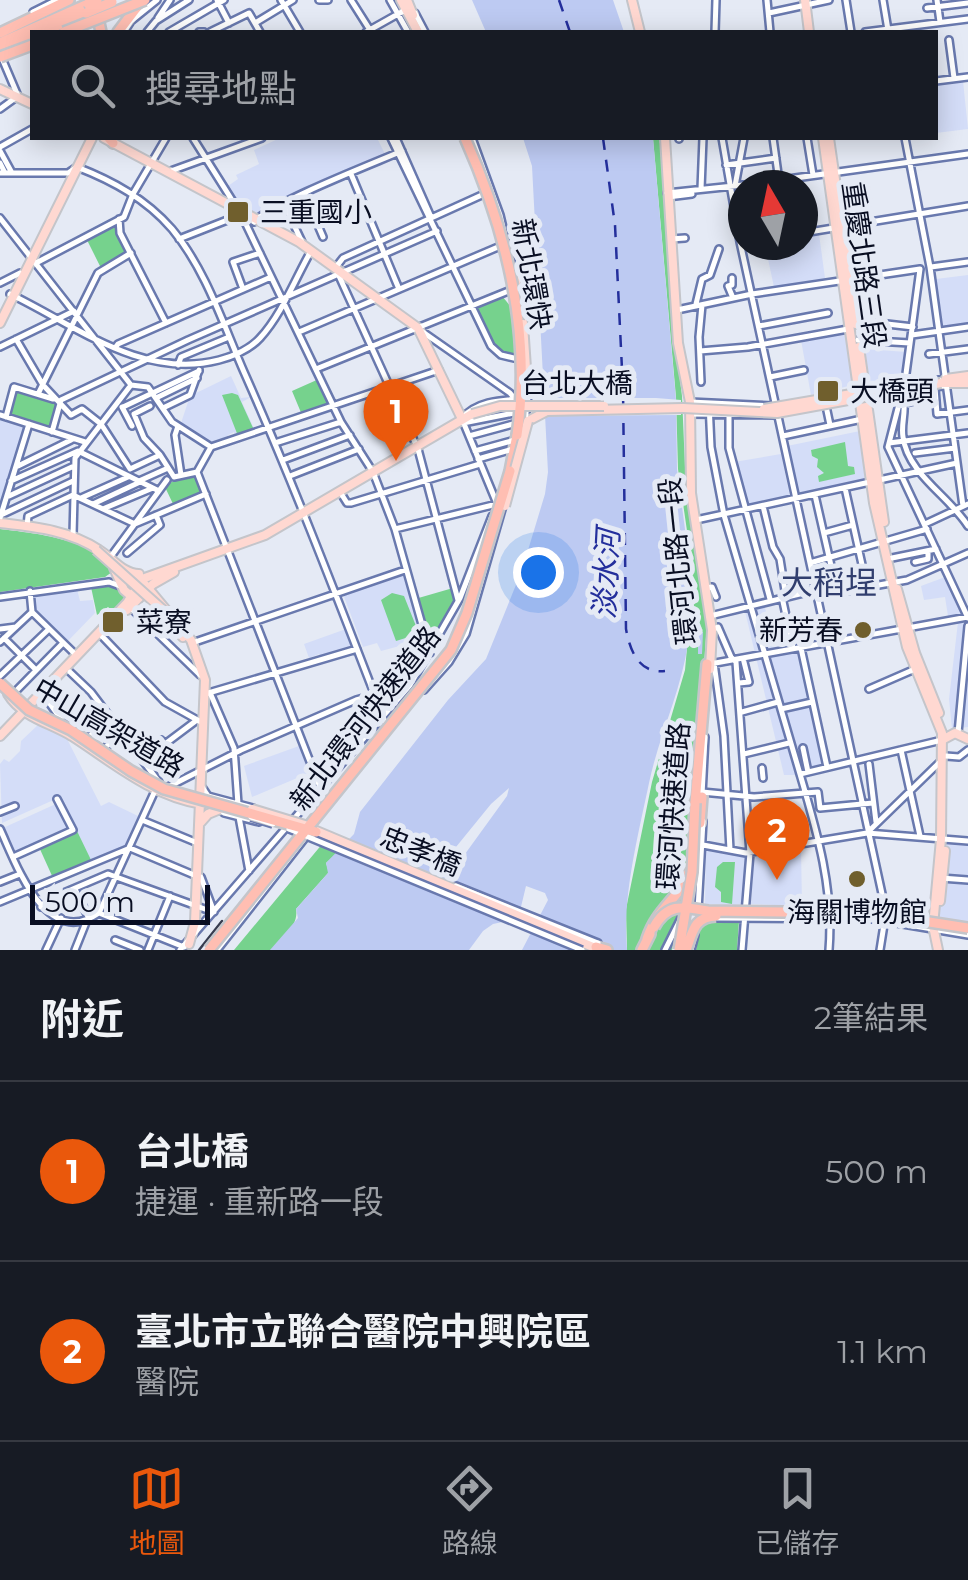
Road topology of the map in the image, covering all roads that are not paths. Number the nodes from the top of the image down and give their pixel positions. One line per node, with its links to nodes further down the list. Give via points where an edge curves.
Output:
1 (57, 0): 57 (street)
2 (70, 0): 57 (highway)
3 (144, 0): 34 (highway, bridge); 36 (highway)
4 (157, 0): 37 (street)
5 (170, 0): 28 (street)
6 (189, 0): 28 (street)
7 (293, 0): 22 (street)
8 (319, 0): 9 (street)
9 (328, 0)
10 (352, 0): 43 (street)
11 (392, 0): 24 (street)
12 (630, 0): 47 (main road)
13 (716, 0): 48 (street)
14 (767, 0): 26 (street)
15 (829, 0): 19 (street)
16 (846, 0): 51 (street)
17 (883, 0): 52 (street)
18 (220, 1): 29 (street); 39 (street)
19 (808, 2): 26 (street); 50 (main road)
20 (967, 2): 23 (street)
21 (100, 3): 32 (highway); 33 (highway); 35 (highway)
22 (283, 3): 30 (street); 42 (street)
23 (938, 3): 25 (street); 31 (street)
24 (404, 8): 44 (street); 45 (main road); 46 (street)
25 (927, 8)
26 (769, 13): 49 (street)
27 (968, 19): 31 (street)
28 (156, 21): 38 (street)
29 (229, 23): 30 (street, via 249,14); 40 (street)
30 (254, 23): 41 (street)
31 (940, 23): 53 (street)
32 (35, 30)
33 (46, 30)
34 (69, 30)
35 (103, 30)
36 (124, 30)
37 (125, 30)
38 (149, 30)
39 (172, 30)
40 (210, 30)
41 (259, 30)
42 (299, 30)
43 (367, 30)
44 (371, 30)
45 (417, 30)
46 (417, 30)
47 (638, 30)
48 (714, 30)
49 (770, 30)
50 (812, 30)
51 (852, 30)
52 (888, 30)
53 (894, 30)
54 (30, 32): 57 (highway)
55 (948, 40): 59 (street)
56 (30, 41): 57 (highway, bridge)
57 (2, 44): 62 (street)
58 (968, 77): 59 (street)
59 (954, 78): 60 (street)
60 (938, 81)
61 (0, 87): 62 (main road)
62 (17, 94): 63 (main road); 64 (street)
63 (30, 101)
64 (0, 109)
65 (30, 130): 84 (street)
66 (91, 140): 95 (main road)
67 (96, 140): 93 (main road)
68 (112, 140): 93 (main road)
69 (165, 140): 93 (street)
70 (193, 140): 88 (street)
71 (256, 140): 88 (street)
72 (395, 140): 85 (street)
73 (468, 140): 87 (street)
74 (468, 140): 228 (highway, 新北環快, bridge, via 496,203 513,270)
75 (468, 140): 502 (highway, 新北環河快速道路, bridge, via 504,243 520,388 510,471 471,602 442,663)
76 (663, 140): 111 (main road)
77 (703, 140): 107 (street)
78 (722, 140): 94 (street)
79 (744, 140): 91 (street)
80 (773, 140): 89 (street)
81 (807, 140): 99 (street)
82 (826, 140): 101 (main road, 重慶北路三段)
83 (905, 140): 90 (street)
84 (0, 149): 102 (street)
85 (400, 152): 103 (street); 118 (street)
86 (968, 154): 90 (street)
87 (475, 156): 109 (street); 128 (street)
88 (206, 158): 100 (street); 115 (street)
89 (776, 158): 91 (street); 98 (street)
90 (908, 162): 101 (street); 114 (street)
91 (740, 163): 94 (street); 97 (street)
92 (0, 164): 102 (street)
93 (150, 165): 100 (main road); 108 (street); 115 (main road)
94 (726, 165): 96 (street)
95 (74, 169): 102 (street); 108 (street); 134 (main road)
96 (729, 170)
97 (739, 170)
98 (778, 170)
99 (812, 170)
100 (168, 172): 115 (main road)
101 (832, 172): 104 (street); 120 (main road, 重慶北路三段)
102 (6, 173)
103 (351, 174): 110 (street); 127 (street)
104 (818, 174)
105 (728, 187): 111 (street)
106 (728, 187): 107 (street)
107 (701, 190): 111 (street)
108 (133, 194): 117 (street); 125 (street)
109 (484, 194): 118 (street); 128 (street)
110 (304, 195): 112 (street); 123 (street)
111 (668, 195): 126 (main road); 218 (main road, via 676,350)
112 (284, 204): 119 (street); 129 (street)
113 (968, 206): 114 (street)
114 (918, 213): 120 (street); 138 (street)
115 (240, 214): 119 (main road); 125 (street); 131 (street)
116 (0, 218): 134 (street)
117 (121, 218): 132 (street); 134 (street)
118 (431, 218): 121 (street); 127 (street)
119 (255, 220): 129 (main road)
120 (840, 227): 122 (street); 145 (main road, 重慶北路三段)
121 (437, 230): 133 (street); 137 (street)
122 (818, 231)
123 (324, 237)
124 (686, 238): 126 (street)
125 (180, 239): 156 (street)
126 (671, 239): 161 (main road)
127 (381, 241): 133 (street); 140 (street, via 344,258)
128 (504, 244): 137 (street); 141 (street); 149 (street)
129 (306, 248): 140 (main road); 155 (street)
130 (719, 250): 157 (street, via 710,275 702,278)
131 (260, 252): 143 (street); 147 (street, via 233,262)
132 (130, 253): 163 (street, via 100,270); 167 (street)
133 (386, 254): 140 (street); 148 (street)
134 (32, 258): 142 (main road); 154 (main road); 163 (street)
135 (748, 260): 151 (street)
136 (968, 262): 138 (street)
137 (453, 266): 148 (street); 158 (street)
138 (930, 267): 139 (street); 174 (street)
139 (920, 269): 145 (street); 176 (street)
140 (339, 272): 152 (main road); 155 (street); 159 (street)
141 (514, 273): 210 (street); 220 (main road, bridge, via 526,383 534,397)
142 (20, 274): 146 (street); 154 (main road)
143 (272, 277): 147 (street); 155 (street)
144 (732, 278): 153 (street)
145 (847, 279): 151 (street); 171 (main road, 重慶北路三段)
146 (0, 283)
147 (243, 288): 156 (street)
148 (399, 289): 152 (street)
149 (512, 290): 150 (street); 160 (street)
150 (502, 294): 158 (street); 160 (street)
151 (752, 294): 153 (street); 170 (street)
152 (377, 298): 159 (street); 173 (main road)
153 (734, 298): 157 (street)
154 (8, 299): 162 (main road); 165 (street); 166 (main road)
155 (283, 300): 168 (street); 175 (street); 188 (street, via 259,339)
156 (213, 302): 167 (street); 168 (street)
157 (699, 305): 161 (street); 186 (street)
158 (472, 306): 173 (street); 190 (street, via 493,349)
159 (354, 309): 175 (street); 182 (street)
160 (514, 310): 190 (street)
161 (676, 310): 218 (main road)
162 (0, 313)
163 (76, 313): 165 (street); 169 (street); 178 (street)
164 (828, 313): 170 (street)
165 (58, 319): 169 (street); 179 (street)
166 (0, 323)
167 (166, 323): 184 (street)
168 (223, 325): 177 (street); 191 (street)
169 (72, 326): 178 (street); 202 (street)
170 (759, 326): 181 (street)
171 (853, 326): 176 (street, via 870,322); 180 (main road, 重慶北路三段); 181 (street); 208 (main road, 重慶北路三段)
172 (968, 327): 174 (street)
173 (418, 328): 182 (street); 195 (main road); 210 (street)
174 (940, 331): 176 (street); 187 (street)
175 (298, 332): 194 (street)
176 (912, 335): 180 (street); 201 (street)
177 (228, 337): 188 (street); 192 (street)
178 (96, 338): 184 (street); 193 (street)
179 (16, 340): 183 (street); 202 (street)
180 (858, 340): 208 (main road, 重慶北路三段)
181 (762, 344): 186 (street); 198 (street)
182 (371, 346): 194 (street); 205 (street)
183 (0, 347)
184 (115, 348): 191 (street)
185 (968, 349): 187 (street)
186 (700, 351): 200 (street)
187 (943, 352): 189 (street); 204 (street)
188 (236, 354): 197 (street); 237 (street)
189 (929, 354)
190 (518, 358): 210 (street)
191 (145, 360): 192 (street); 193 (street)
192 (178, 364): 197 (street)
193 (120, 370): 203 (street); 211 (street)
194 (316, 370): 216 (street)
195 (439, 370): 205 (street); 230 (main road)
196 (804, 370): 198 (street)
197 (199, 371): 209 (street); 219 (street, via 190,395)
198 (770, 377): 222 (street)
199 (968, 380): 204 (main road, 台北大橋)
200 (701, 382)
201 (904, 384): 204 (street); 206 (street); 208 (street)
202 (42, 385): 207 (street); 211 (street)
203 (130, 385): 209 (street, via 145,386); 214 (street)
204 (941, 386): 206 (street); 213 (street); 221 (main road, 台北大橋, bridge, via 852,392); 224 (street); 224 (street, via 937,414)
205 (389, 387): 216 (street); 252 (street)
206 (902, 392): 208 (street); 213 (street)
207 (38, 394): 211 (street); 227 (street, via 14,387)
208 (860, 394): 217 (street); 221 (main road, bridge); 222 (street); 229 (main road); 246 (main road)
209 (154, 396): 214 (street); 219 (street)
210 (521, 400): 228 (street); 228 (street); 230 (street, via 474,408)
211 (59, 402): 233 (street, via 70,415 82,409); 238 (street)
212 (709, 402): 218 (street); 222 (street); 225 (street)
213 (902, 404): 247 (street); 249 (street)
214 (120, 405): 233 (street); 235 (street)
215 (150, 406): 259 (street, via 134,414)
216 (334, 406): 231 (street); 237 (street)
217 (826, 406): 222 (street); 234 (street)
218 (688, 407): 220 (main road, 台北大橋); 221 (main road, 台北大橋, bridge); 225 (street); 298 (main road, 環河北路一段); 369 (main road, 環河北路一段, via 687,492)
219 (163, 408): 236 (street)
220 (604, 408): 230 (main road, 台北大橋, bridge, via 503,408); 291 (main road, bridge, via 532,417)
221 (760, 410)
222 (777, 410): 226 (street); 243 (street)
223 (968, 410): 224 (street)
224 (950, 412): 240 (street)
225 (708, 415): 226 (street); 295 (street)
226 (730, 415): 292 (street, via 728,439)
227 (3, 416): 232 (street)
228 (520, 416): 230 (street); 242 (street); 245 (street); 291 (street); 378 (highway, 新北環河快速道路, bridge, via 513,471 473,614 451,658)
229 (862, 419): 234 (street); 276 (main road)
230 (462, 421): 242 (street); 252 (main road)
231 (342, 422): 241 (street); 250 (street)
232 (29, 424): 238 (street); 263 (street)
233 (101, 424): 248 (street); 259 (street, via 130,470)
234 (830, 425): 243 (street)
235 (132, 426)
236 (178, 426): 251 (street); 272 (street)
237 (268, 428): 250 (street); 251 (street)
238 (52, 432): 244 (street)
239 (968, 433): 240 (street)
240 (953, 435): 249 (street); 253 (street)
241 (350, 436): 254 (street); 260 (street)
242 (469, 436): 257 (street)
243 (783, 436): 286 (street)
244 (74, 439): 248 (street); 263 (street)
245 (514, 440): 255 (street); 257 (street)
246 (871, 440): 247 (street); 276 (main road)
247 (890, 440): 249 (street); 271 (street)
248 (85, 442): 256 (street)
249 (904, 442): 267 (street)
250 (275, 443): 260 (street)
251 (211, 447): 266 (street)
252 (417, 448): 268 (main road); 273 (street)
253 (955, 448): 258 (street); 262 (street)
254 (360, 449): 268 (street); 270 (street)
255 (513, 449): 261 (street); 291 (street)
256 (78, 451): 264 (street); 269 (street); 277 (street)
257 (474, 451): 261 (street)
258 (915, 453)
259 (160, 456): 265 (street)
260 (283, 460): 270 (street)
261 (479, 462): 273 (street); 291 (street)
262 (957, 463): 267 (street); 289 (street)
263 (16, 466): 277 (street)
264 (74, 466): 274 (street); 284 (street)
265 (168, 468): 272 (street); 275 (street)
266 (197, 472): 272 (street); 281 (street)
267 (919, 472): 271 (street); 289 (street)
268 (374, 473): 280 (street); 283 (main road); 293 (main road)
269 (130, 476): 275 (street); 285 (street)
270 (290, 476): 293 (street)
271 (902, 476): 276 (street); 304 (street)
272 (174, 477): 278 (street)
273 (426, 480): 280 (street); 297 (street)
274 (73, 481): 285 (street); 299 (street)
275 (141, 481): 278 (street); 287 (street)
276 (874, 481): 279 (street); 308 (main road)
277 (12, 482): 284 (street)
278 (154, 488): 290 (street); 300 (street)
279 (844, 488): 282 (street); 301 (street)
280 (382, 493): 283 (street, via 347,504); 305 (street)
281 (206, 494): 294 (street); 312 (street)
282 (815, 494): 286 (street); 306 (street)
283 (342, 495): 293 (main road)
284 (7, 496): 299 (street)
285 (77, 497): 287 (street); 302 (street, via 28,516); 307 (street)
286 (796, 499): 288 (street); 322 (street)
287 (93, 504): 290 (street)
288 (763, 506): 292 (street); 309 (street)
289 (962, 507): 296 (street); 303 (street); 304 (street)
290 (104, 509): 300 (street)
291 (501, 510): 297 (street); 343 (street); 378 (highway, bridge, via 462,636); 395 (street, via 460,634); 395 (street, via 466,634 450,662)
292 (746, 510): 295 (street); 313 (street)
293 (306, 514): 312 (main road, via 262,541); 335 (street)
294 (156, 515): 300 (street); 315 (street, via 160,525)
295 (724, 515): 298 (street); 344 (street)
296 (968, 515)
297 (436, 517): 305 (street); 343 (street)
298 (695, 520): 331 (main road, 環河北路一段)
299 (0, 521): 302 (main road); 307 (main road)
300 (134, 524): 320 (street)
301 (853, 525): 306 (street); 310 (street)
302 (27, 526): 307 (main road)
303 (968, 526)
304 (926, 527): 308 (street); 311 (street)
305 (395, 529): 325 (street)
306 (827, 534): 318 (street)
307 (70, 537): 320 (main road); 358 (main road, bridge, via 96,550)
308 (886, 541): 310 (street); 319 (main road); 329 (main road)
309 (774, 547): 313 (street); 340 (street)
310 (858, 549): 318 (street); 330 (street)
311 (936, 549): 314 (street); 324 (street)
312 (228, 551): 326 (main road); 338 (main road); 349 (street)
313 (758, 551): 342 (street)
314 (928, 551): 317 (street); 321 (street, via 928,559)
315 (128, 553)
316 (968, 554): 324 (street)
317 (905, 555): 319 (street); 323 (street)
318 (829, 558): 322 (street); 333 (street)
319 (892, 558): 329 (main road)
320 (111, 562): 326 (main road); 327 (main road); 328 (street)
321 (915, 562)
322 (810, 563): 334 (street)
323 (906, 564)
324 (944, 565): 329 (street); 341 (street)
325 (405, 570): 335 (street); 364 (street)
326 (137, 576): 327 (street); 338 (main road); 338 (main road)
327 (118, 577): 328 (street); 338 (main road)
328 (108, 578): 332 (street)
329 (894, 582): 330 (street); 353 (main road)
330 (867, 587): 333 (street)
331 (705, 588): 339 (street, via 712,587); 347 (main road, 環河北路一段)
332 (30, 591): 337 (street); 338 (street, via 109,582); 346 (street)
333 (837, 592): 334 (street)
334 (817, 593): 340 (street); 359 (street)
335 (336, 594): 349 (street); 361 (street)
336 (968, 594): 341 (street)
337 (0, 595)
338 (132, 596): 356 (main road); 358 (main road); 374 (street)
339 (716, 597)
340 (784, 597): 342 (street); 362 (street)
341 (960, 599): 345 (street)
342 (770, 600): 344 (street)
343 (458, 601): 364 (street)
344 (752, 604): 347 (street); 365 (street)
345 (966, 607): 348 (street)
346 (32, 612): 351 (street); 352 (street)
347 (710, 616): 355 (main road, 環河北路一段)
348 (968, 618): 353 (street)
349 (254, 621): 358 (street); 373 (street)
350 (968, 626): 375 (street)
351 (16, 627): 354 (street); 357 (street)
352 (48, 628): 360 (street); 363 (street)
353 (905, 628): 359 (street); 371 (main road); 399 (main road)
354 (0, 629)
355 (712, 630): 368 (street, via 718,627); 369 (main road, 環河北路一段)
356 (101, 635): 366 (main road); 372 (main road); 391 (street, via 166,702)
357 (4, 638): 363 (street)
358 (190, 641): 374 (main road); 382 (main road)
359 (827, 642): 362 (street); 411 (street)
360 (63, 643): 366 (street); 370 (street)
361 (358, 648): 373 (street); 381 (street)
362 (797, 648): 365 (street); 385 (street)
363 (21, 653): 370 (street); 376 (street)
364 (430, 653): 379 (street)
365 (766, 654): 367 (street); 386 (street)
366 (77, 656): 387 (main road)
367 (743, 658): 368 (street); 377 (street, via 748,682)
368 (733, 660): 369 (street); 377 (street)
369 (710, 664): 392 (main road, 環河北路一段); 423 (street); 455 (highway, 環河快速道路, bridge)
370 (37, 669): 383 (street)
371 (915, 669): 380 (street); 399 (main road)
372 (70, 672): 384 (main road); 389 (street)
373 (276, 674): 382 (street); 394 (street)
374 (200, 675): 382 (main road)
375 (965, 678): 397 (street)
376 (0, 681): 383 (main road); 442 (highway, 中山高架道路, bridge, via 29,710 168,791)
377 (739, 683): 388 (street)
378 (428, 684): 502 (highway, 新北環河快速道路, bridge)
379 (410, 685): 381 (street); 390 (street)
380 (869, 688)
381 (374, 693): 390 (street); 394 (street)
382 (207, 695): 391 (main road); 407 (street)
383 (12, 696): 387 (main road)
384 (45, 697): 387 (main road); 393 (street)
385 (812, 702): 386 (street); 412 (street)
386 (780, 705): 388 (street); 402 (street)
387 (28, 711): 393 (main road); 400 (main road); 406 (main road)
388 (742, 712): 408 (street)
389 (110, 716): 396 (street); 398 (street)
390 (383, 717): 395 (street); 419 (street)
391 (202, 722): 401 (street, via 165,744); 414 (main road)
392 (706, 724): 421 (street, 環河北路一段); 497 (highway, 環河快速道路, bridge)
393 (66, 726): 398 (main road)
394 (297, 726): 407 (street); 419 (street)
395 (388, 729): 426 (street)
396 (120, 732): 406 (street); 418 (street)
397 (958, 733): 399 (main road); 403 (main road)
398 (87, 739): 406 (main road)
399 (945, 739): 403 (main road); 405 (street); 409 (main road)
400 (0, 740)
401 (161, 740)
402 (789, 743): 408 (street); 416 (street)
403 (968, 744): 409 (street, via 959,757)
404 (803, 748): 415 (street)
405 (901, 750): 410 (street); 420 (street)
406 (100, 752): 418 (main road)
407 (234, 754): 414 (street); 429 (street)
408 (744, 754): 424 (street)
409 (944, 758): 420 (street); 446 (main road)
410 (868, 760): 411 (street); 428 (street)
411 (852, 762): 412 (street); 430 (street)
412 (828, 767): 415 (street)
413 (762, 768): 417 (street)
414 (201, 770): 418 (street); 427 (main road)
415 (808, 772): 416 (street)
416 (800, 774): 422 (street)
417 (763, 778)
418 (160, 787): 427 (main road); 437 (street)
419 (320, 788): 426 (street); 440 (street)
420 (910, 789): 438 (street); 444 (street)
421 (702, 794): 423 (street); 449 (street, 環河北路一段); 497 (highway, bridge)
422 (806, 794): 424 (street); 430 (street, via 818,792 820,808); 445 (street)
423 (727, 795): 424 (street); 453 (street)
424 (746, 797): 454 (street)
425 (57, 800): 456 (street, via 72,830)
426 (330, 800): 433 (street); 442 (street)
427 (209, 801): 429 (street); 434 (street); 435 (main road, 忠孝橋, bridge); 436 (street); 439 (main road); 439 (main road); 442 (main road, 忠孝橋, bridge, via 292,820); 447 (main road)
428 (873, 803): 430 (street); 438 (street)
429 (238, 804): 436 (street)
430 (862, 805): 443 (street)
431 (15, 806): 432 (street)
432 (0, 812)
433 (316, 814): 442 (highway)
434 (239, 817): 436 (street); 459 (street)
435 (252, 817): 442 (main road, 忠孝橋, bridge); 503 (street, bridge)
436 (272, 819): 440 (street)
437 (142, 820): 447 (street); 451 (street)
438 (876, 822): 443 (street)
439 (200, 823): 474 (main road)
440 (290, 824): 442 (street); 459 (street)
441 (0, 829): 450 (street)
442 (311, 831): 496 (main road, 忠孝橋); 502 (street); 502 (highway, bridge); 504 (street)
443 (868, 832): 444 (street); 445 (street); 480 (street)
444 (920, 836): 446 (street)
445 (818, 840): 454 (street); 482 (street)
446 (944, 840): 448 (street); 465 (main road)
447 (195, 842): 463 (main road)
448 (968, 842)
449 (703, 844): 453 (street); 483 (street, 環河北路一段)
450 (8, 847): 452 (street); 456 (street)
451 (130, 848): 457 (street); 463 (street); 464 (street)
452 (0, 850)
453 (730, 850): 454 (street)
454 (750, 853): 478 (street)
455 (693, 855): 493 (highway, bridge, via 684,885 658,913); 497 (highway, 環河快速道路, bridge)
456 (13, 857): 460 (street)
457 (100, 860): 458 (street); 462 (street)
458 (84, 867): 461 (street); 469 (street)
459 (249, 871): 479 (street)
460 (21, 874): 467 (street); 471 (street)
461 (66, 874): 468 (street); 470 (street)
462 (107, 875): 464 (street); 469 (street)
463 (197, 876): 474 (main road); 479 (street)
464 (117, 877): 472 (street); 481 (street)
465 (940, 878): 466 (street); 489 (main road)
466 (968, 880)
467 (0, 882)
468 (49, 882): 471 (street); 473 (street)
469 (90, 882): 470 (street)
470 (74, 889): 473 (street); 487 (street)
471 (28, 891): 475 (street); 476 (street)
472 (170, 896): 474 (street); 492 (street)
473 (56, 897): 476 (street)
474 (194, 905): 479 (street); 495 (main road)
475 (1, 906)
476 (41, 907): 484 (street)
477 (773, 908): 478 (street); 482 (street); 486 (street)
478 (746, 909): 483 (street, via 702,910); 485 (street)
479 (214, 912): 495 (street)
480 (886, 912): 482 (street); 488 (street); 489 (street)
481 (98, 913): 487 (street); 492 (street)
482 (825, 913): 483 (highway, bridge); 486 (street); 488 (street); 490 (highway, bridge, via 679,906 664,912); 491 (highway, bridge); 497 (highway, bridge, via 707,917 696,922); 508 (street)
483 (699, 916): 485 (street); 497 (highway); 506 (street, via 686,909)
484 (61, 918): 487 (street); 498 (street)
485 (745, 918): 486 (street); 507 (street)
486 (774, 918)
487 (88, 919): 499 (street)
488 (884, 920): 489 (street); 509 (street)
489 (936, 926): 491 (highway); 510 (main road)
490 (654, 927): 493 (highway, bridge); 497 (highway, bridge, via 666,916 679,916 687,925)
491 (965, 929)
492 (154, 935): 495 (street); 501 (street)
493 (648, 938): 505 (highway)
494 (115, 940): 500 (street)
495 (186, 946)
496 (598, 949)
497 (686, 949)
498 (46, 950)
499 (76, 950)
500 (140, 950)
501 (148, 950)
502 (213, 950)
503 (582, 950)
504 (615, 950)
505 (642, 950)
506 (665, 950)
507 (742, 950)
508 (829, 950)
509 (880, 950)
510 (940, 950)

